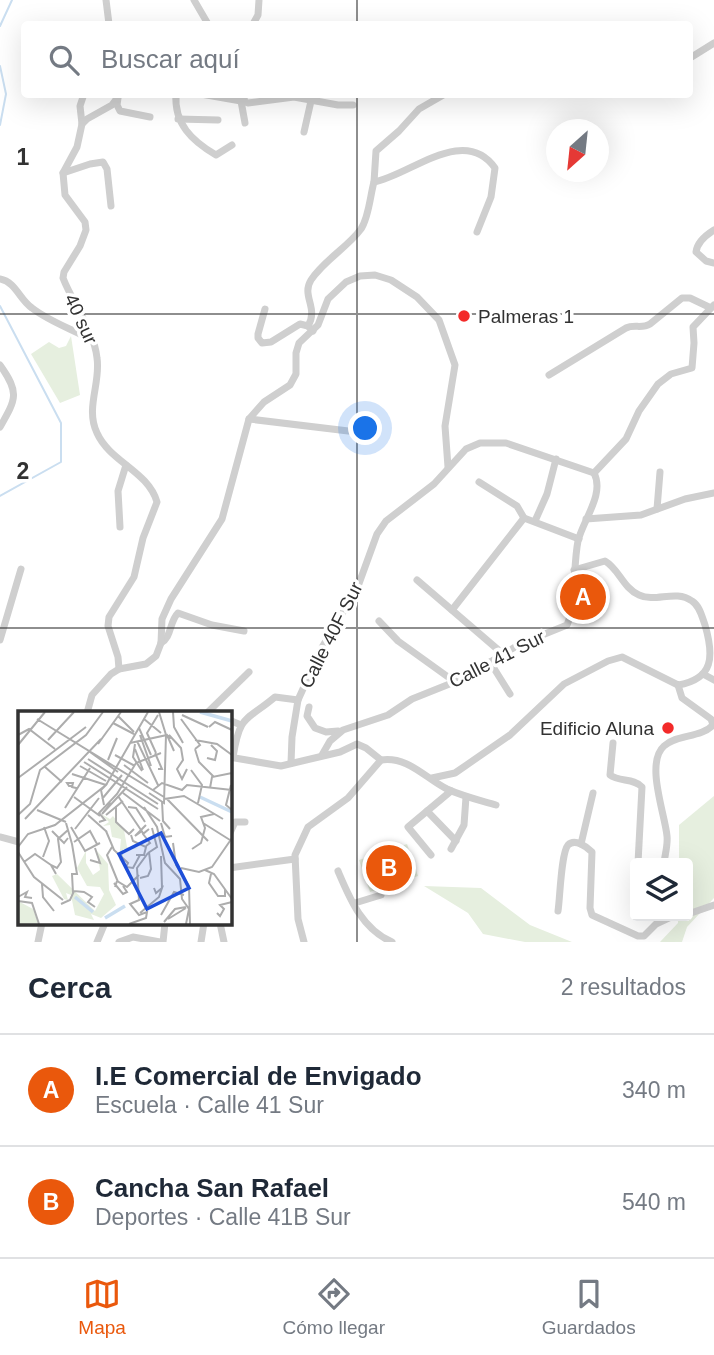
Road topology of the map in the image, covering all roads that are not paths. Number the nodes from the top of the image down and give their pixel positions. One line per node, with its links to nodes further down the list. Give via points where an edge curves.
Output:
1 (106, 0): 4 (street)
2 (194, 0): 5 (street)
3 (259, 0): 6 (street)
4 (109, 21)
5 (206, 21)
6 (255, 21)
7 (714, 43): 8 (street)
8 (693, 56)
9 (83, 98): 22 (street)
10 (116, 98): 22 (street)
11 (119, 98): 18 (street, via 120,110)
12 (176, 98): 19 (street)
13 (300, 98): 16 (street)
14 (437, 98): 26 (street, via 419,109 376,152)
15 (243, 99): 21 (street)
16 (311, 101): 17 (street); 23 (street)
17 (353, 105)
18 (150, 117)
19 (178, 119): 20 (street); 24 (street, via 213,154)
20 (218, 120)
21 (245, 123)
22 (82, 124): 25 (street, via 77,147)
23 (304, 132)
24 (232, 145)
25 (63, 173): 27 (street, via 103,162); 35 (street, 40 sur, via 65,195 86,230 63,278)
26 (374, 182): 29 (street, via 442,153 479,154 495,168 491,197); 34 (street, via 363,226 312,280 308,292 314,316)
27 (111, 206)
28 (714, 230): 30 (street, via 696,252)
29 (477, 232)
30 (714, 263)
31 (0, 279): 35 (street, via 10,282 34,310)
32 (713, 307): 37 (street, via 682,298 650,324 626,328); 44 (street, via 693,327 694,365 658,384 626,439)
33 (265, 309): 34 (street, via 258,334 262,343 300,324)
34 (311, 329): 38 (street, via 297,348 298,368 290,386 264,402); 43 (street, via 328,299 360,276 391,280 430,309 439,320 455,365 445,426)
35 (92, 341): 42 (street, 40 sur, via 98,360 92,402 95,429)
36 (0, 365): 39 (street, via 15,397)
37 (549, 375)
38 (249, 419): 40 (street); 61 (street, via 222,519 171,599 162,619)
39 (0, 427)
40 (365, 433)
41 (556, 459): 43 (street, Calle 40F Sur, via 492,442 466,449); 44 (street); 51 (street)
42 (126, 465): 52 (street, via 118,491); 64 (street, 40 sur, via 150,487 157,502 134,577 109,617)
43 (448, 467): 71 (street, Calle 40F Sur, via 381,528 357,589 321,649)
44 (594, 472): 50 (street, Calle 41 Sur, via 597,489)
45 (660, 472): 48 (street)
46 (479, 482): 49 (street, via 517,506)
47 (714, 493): 48 (street)
48 (657, 509): 50 (street, via 641,515)
49 (524, 518): 51 (street); 57 (street)
50 (586, 519): 53 (street, Calle 41 Sur)
51 (535, 521): 53 (street)
52 (120, 527)
53 (579, 539): 55 (street, Calle 41 Sur)
54 (21, 569): 60 (street)
55 (574, 570): 62 (street, Calle 41 Sur, via 567,625); 65 (street, via 608,562 638,595 683,597 698,607 712,650)
56 (417, 580): 57 (street)
57 (452, 610): 62 (street)
58 (379, 621): 68 (street, via 398,641)
59 (244, 631): 61 (street, via 178,613)
60 (0, 640)
61 (161, 643): 64 (street, via 146,664)
62 (503, 654): 63 (street, Calle 41 Sur)
63 (490, 662): 68 (street, Calle 41 Sur); 70 (street)
64 (119, 669): 73 (street, via 92,695)
65 (709, 670): 67 (street); 69 (street)
66 (249, 672): 74 (street)
67 (714, 680)
68 (455, 682): 77 (street, Calle 41 Sur, via 412,699 388,715)
69 (678, 685): 83 (street, via 620,656 556,690 510,736 452,775); 98 (street, via 682,698 713,725 671,741 657,757 656,777 667,836)
70 (510, 694)
71 (298, 700): 76 (street, via 275,697); 82 (street, Calle 40F Sur)
72 (309, 707): 77 (street, via 307,716 315,728)
73 (88, 711)
74 (210, 711)
75 (231, 721): 76 (street)
76 (241, 725): 80 (street)
77 (343, 730): 79 (street)
78 (612, 743): 97 (street, via 610,775 642,787)
79 (322, 755): 81 (street, via 357,744); 82 (street)
80 (231, 757): 82 (street, via 274,766)
81 (385, 759): 83 (street, via 410,765); 99 (street, via 348,798 308,827)
82 (290, 763)
83 (432, 778): 84 (street)
84 (451, 791): 86 (street); 88 (street)
85 (593, 793): 94 (street)
86 (466, 797): 87 (street); 92 (street, via 464,825)
87 (496, 805)
88 (427, 811): 92 (street); 96 (street, via 408,827)
89 (245, 822): 90 (street, via 235,822)
90 (231, 831)
91 (0, 837): 93 (street)
92 (456, 841): 95 (street)
93 (18, 842)
94 (581, 844): 105 (street, via 570,844 566,850); 109 (street, via 592,852 592,915 638,936)
95 (451, 849)
96 (431, 855)
97 (638, 858)
98 (665, 858)
99 (295, 859): 100 (street); 115 (street)
100 (231, 868)
101 (338, 871): 103 (street)
102 (381, 895): 103 (street)
103 (355, 903): 116 (street, via 368,926)
104 (714, 905): 106 (street)
105 (558, 911)
106 (693, 912)
107 (654, 921): 109 (street)
108 (662, 921): 109 (street)
109 (656, 924)
110 (104, 925): 112 (street)
111 (138, 940): 113 (street); 114 (street)
112 (97, 942)
113 (119, 942)
114 (162, 942)
115 (304, 942)
116 (392, 942)

